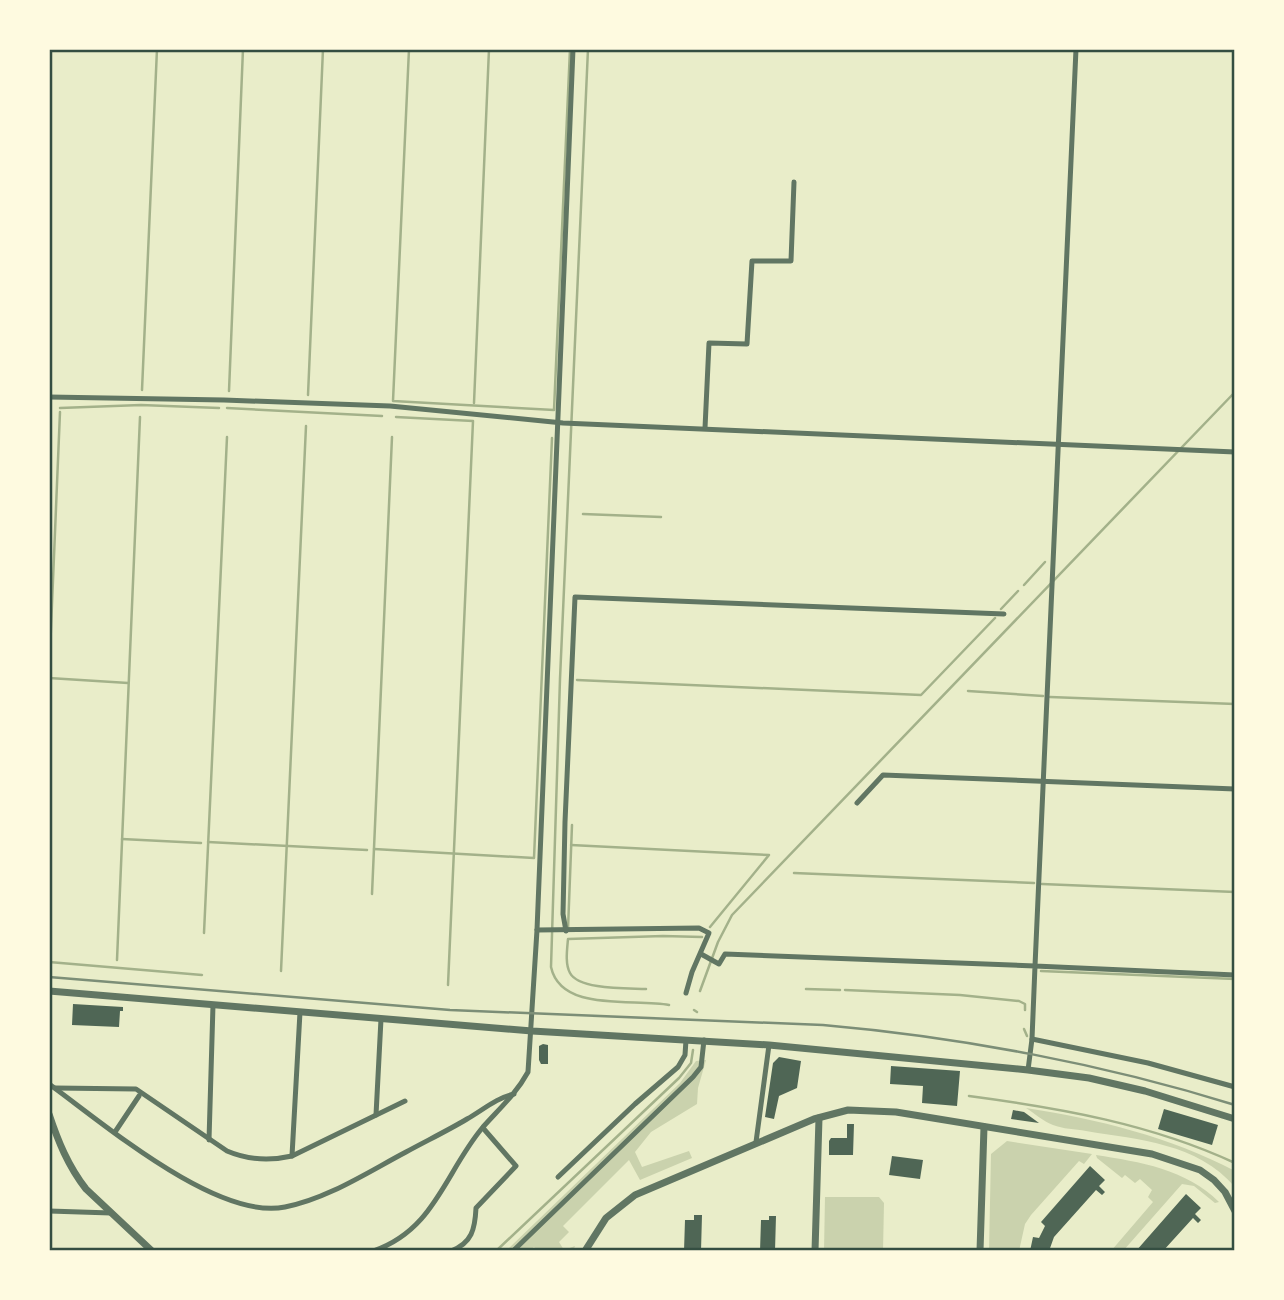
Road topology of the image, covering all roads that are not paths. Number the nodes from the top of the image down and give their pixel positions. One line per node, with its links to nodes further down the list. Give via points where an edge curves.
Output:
1 (573, 49): 5 (street)
2 (1076, 49): 7 (street)
3 (794, 181): 6 (street, via 791,261 752,261 747,344 709,343)
4 (49, 397): 5 (street, via 390,407)
5 (560, 423): 6 (street); 13 (street)
6 (705, 428): 7 (street)
7 (1058, 444): 8 (street); 10 (street)
8 (1235, 452)
9 (1004, 614): 14 (street, via 575,597)
10 (1042, 780): 11 (street); 12 (street, via 883,775); 16 (street)
11 (1235, 789)
12 (857, 803)
13 (537, 930): 14 (street); 23 (street)
14 (563, 932): 15 (street, via 699,928 709,933)
15 (702, 955): 16 (street, via 718,963 725,954); 19 (street)
16 (1035, 966): 17 (street); 24 (street)
17 (1235, 975)
18 (49, 991): 20 (street)
19 (686, 993)
20 (213, 1005): 21 (street); 41 (street)
21 (300, 1012): 22 (street); 43 (street)
22 (382, 1019): 23 (street); 34 (street)
23 (532, 1031): 25 (street); 31 (street, via 528,1072)
24 (1032, 1039): 28 (street); 30 (street)
25 (687, 1040): 26 (street); 44 (street, via 678,1067)
26 (704, 1041): 27 (street); 52 (street, via 701,1068 694,1077)
27 (769, 1045): 28 (street); 42 (street)
28 (1028, 1070): 37 (street, via 1145,1091)
29 (52, 1086): 40 (street); 41 (street, via 136,1089)
30 (1235, 1087)
31 (513, 1094): 39 (street); 40 (street, via 341,1186 284,1208 239,1204 211,1194)
32 (139, 1096): 40 (street)
33 (405, 1101): 34 (street)
34 (376, 1115): 43 (street)
35 (49, 1117): 47 (street, via 78,1178)
36 (818, 1118): 38 (street, via 848,1110 896,1112); 42 (street); 54 (street)
37 (1235, 1119)
38 (984, 1127): 46 (street, via 1177,1161 1214,1180); 55 (street)
39 (483, 1128): 48 (street, via 431,1210); 51 (street, via 516,1167 476,1208 475,1230 467,1243)
40 (115, 1132)
41 (209, 1140): 43 (street, via 238,1156 278,1160)
42 (756, 1142): 53 (street, via 635,1195 606,1218)
43 (292, 1156)
44 (558, 1177)
45 (49, 1211): 47 (street)
46 (1235, 1211)
47 (111, 1213): 49 (street)
48 (389, 1248): 50 (street)
49 (152, 1251)
50 (373, 1251)
51 (451, 1251)
52 (513, 1251)
53 (585, 1251)
54 (815, 1251)
55 (980, 1251)

